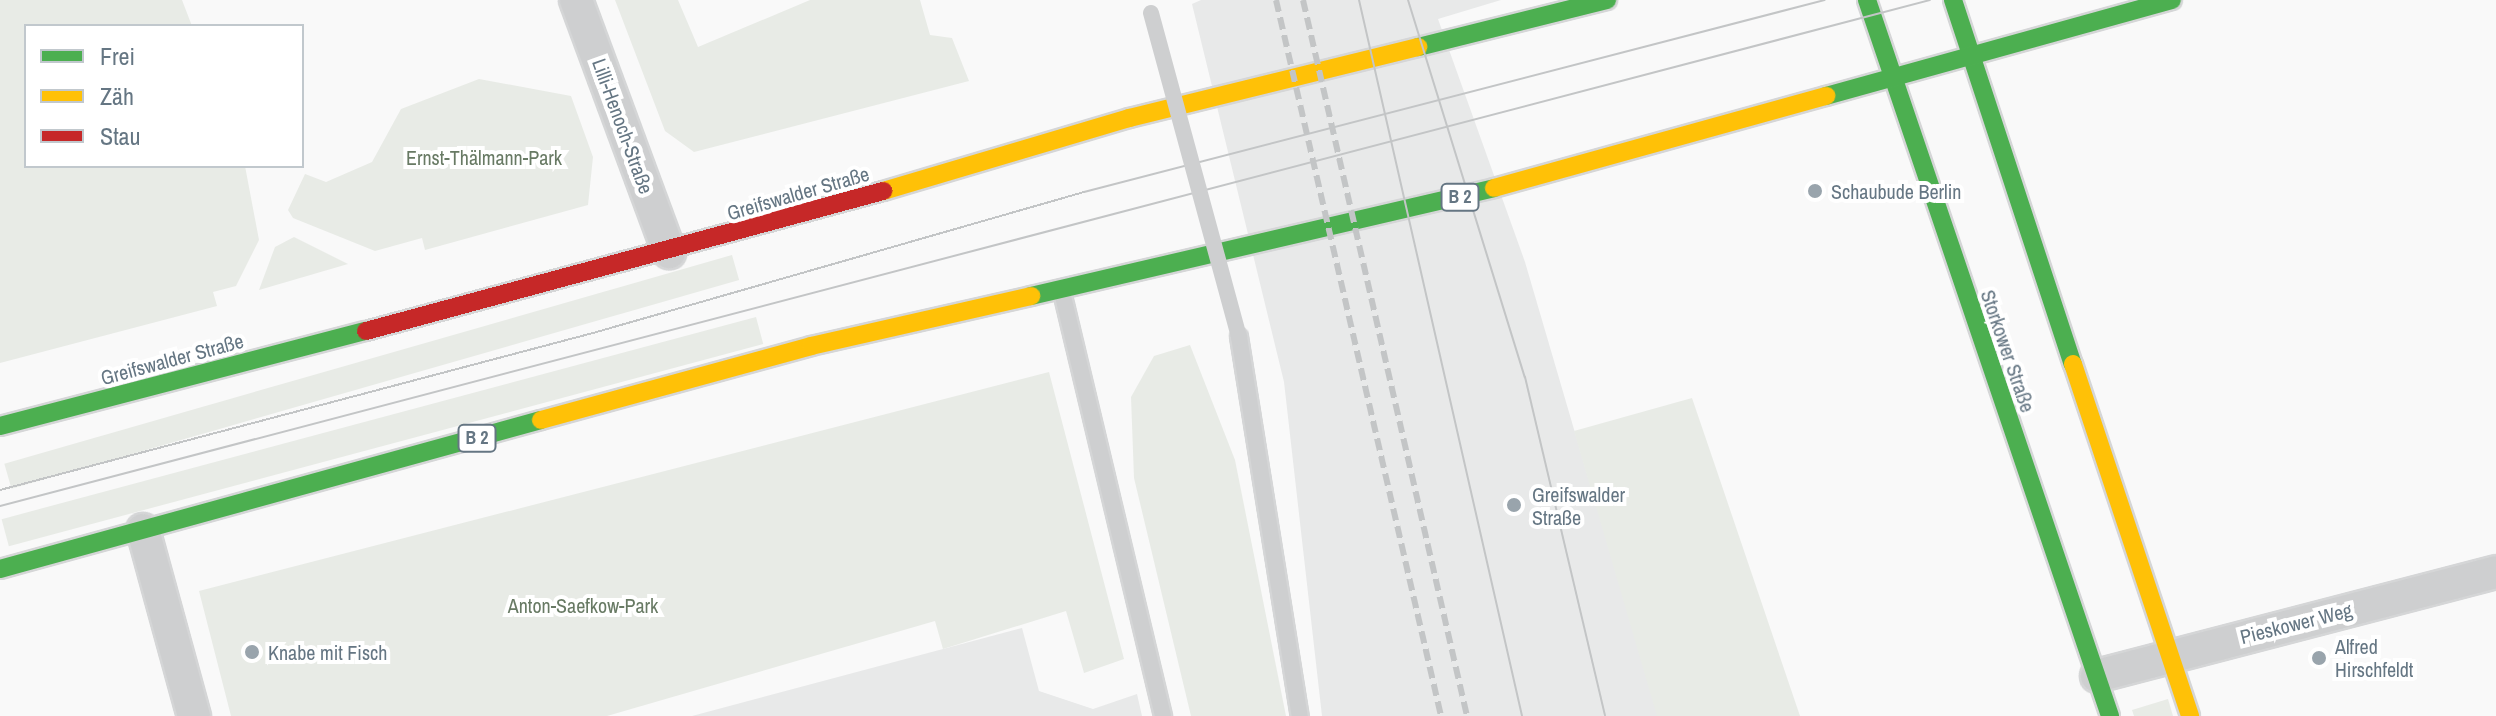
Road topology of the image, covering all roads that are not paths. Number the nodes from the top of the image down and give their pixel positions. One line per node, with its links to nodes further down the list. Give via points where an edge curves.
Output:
1 (576, 0): 9 (street, Lilli-Henoch-Straße)
2 (1607, 0): 9 (main road, Greifswalder Straße, via 1129,118)
3 (1867, 0): 8 (main road, Storkower Straße)
4 (1953, 0): 7 (main road)
5 (2172, 0): 7 (main road, B 2)
6 (1149, 7): 19 (lane, bridge, via 1239,337)
7 (1969, 53): 8 (main road, B 2); 15 (main road)
8 (1895, 79): 10 (main road, B 2, via 1433,205); 16 (main road, Storkower Straße)
9 (669, 252): 11 (main road, Greifswalder Straße)
10 (1062, 292): 12 (main road, B 2, via 811,346); 18 (lane)
11 (0, 426)
12 (143, 530): 13 (main road, B 2); 17 (street)
13 (0, 569)
14 (2496, 572): 15 (street, Pieskower Weg)
15 (2169, 656): 16 (street, Pieskower Weg); 21 (main road)
16 (2097, 676): 20 (main road, Storkower Straße)
17 (194, 716)
18 (1163, 716)
19 (1300, 716)
20 (2110, 716)
21 (2190, 716)

